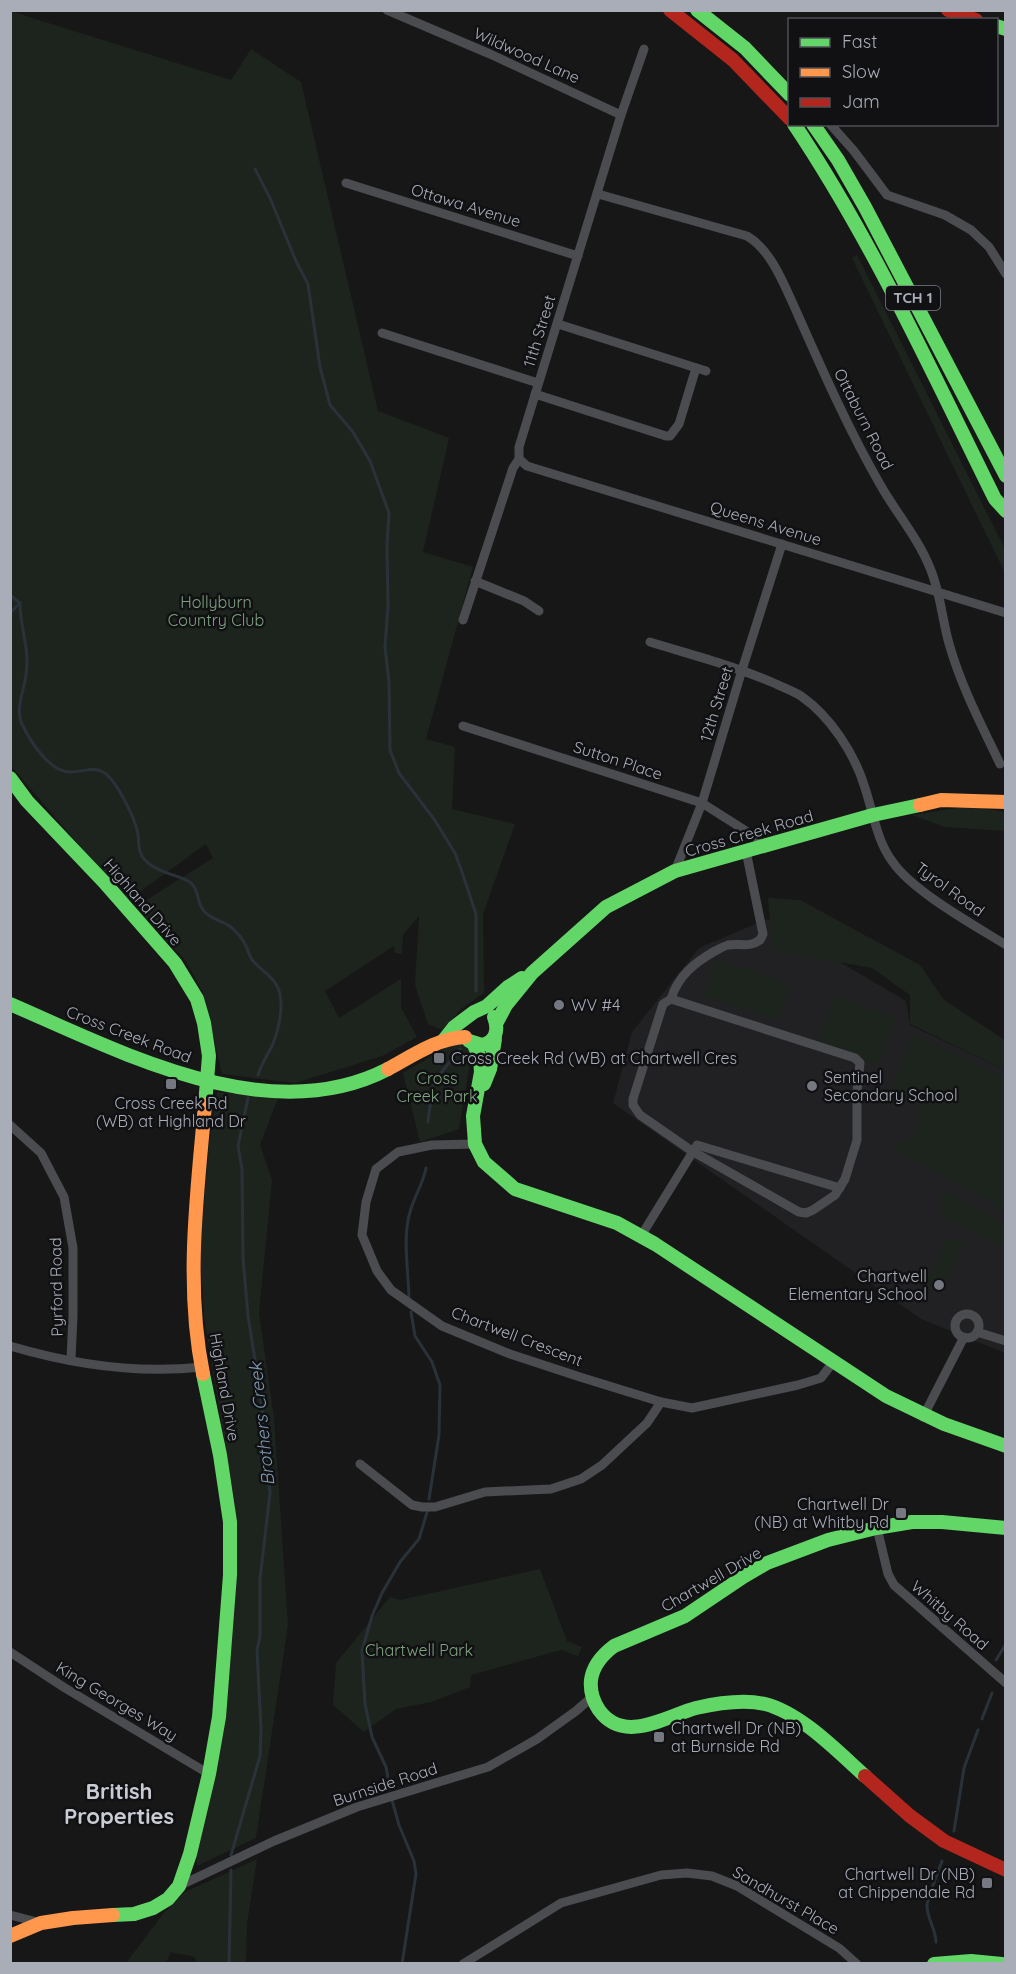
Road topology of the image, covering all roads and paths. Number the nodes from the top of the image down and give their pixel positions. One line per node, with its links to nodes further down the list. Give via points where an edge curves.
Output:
1 (387, 10): 8 (street, Wildwood Lane)
2 (670, 10): 9 (main road, via 735,60)
3 (697, 10): 7 (main road, via 745,48)
4 (948, 10): 5 (main road)
5 (970, 18)
6 (644, 49): 8 (street, 11th Street)
7 (788, 94)
8 (621, 115): 14 (street, 11th Street)
9 (788, 118)
10 (795, 126): 26 (main road, TCH 1, via 865,239)
11 (814, 126): 25 (main road, TCH 1, via 870,215)
12 (832, 126): 16 (street, via 887,195 945,215 971,230)
13 (346, 183): 15 (street, Ottawa Avenue)
14 (598, 194): 15 (street, 11th Street); 31 (street, Ottaburn Road, via 747,236 764,250 881,487 925,556)
15 (578, 256): 18 (street, 11th Street)
16 (1002, 259): 17 (street)
17 (1005, 274)
18 (558, 324): 20 (street); 22 (street, 11th Street)
19 (382, 333): 22 (street)
20 (696, 368): 21 (street); 23 (street, via 679,424 670,436)
21 (706, 371)
22 (538, 383): 23 (street, 11th Street)
23 (536, 394): 24 (street, 11th Street, via 519,447)
24 (519, 459): 29 (street, Queens Avenue, via 527,466); 30 (street, 11th Street)
25 (1005, 475)
26 (995, 500): 27 (main road, TCH 1); 28 (main road)
27 (1005, 511)
28 (1005, 520)
29 (783, 544): 31 (street, Queens Avenue); 36 (street, 12th Street)
30 (475, 581): 32 (street); 34 (street, 11th Street)
31 (937, 590): 33 (street, Queens Avenue); 38 (street, Ottaburn Road, via 963,685)
32 (539, 611)
33 (1005, 613)
34 (463, 620)
35 (650, 642): 36 (street, Tyrol Road)
36 (741, 670): 41 (street, 12th Street); 42 (street, Tyrol Road, via 800,695 827,720 849,751)
37 (463, 726): 41 (street, Sutton Place)
38 (1000, 764)
39 (10, 778): 56 (main road, Highland Drive, via 175,963 197,999 204,1023)
40 (1005, 802): 42 (main road, Cross Creek Road, via 941,800)
41 (702, 803): 43 (street, Sutton Place); 45 (street, 12th Street)
42 (873, 815): 44 (main road, Cross Creek Road); 46 (street, Tyrol Road, via 891,861 906,877)
43 (757, 838)
44 (746, 851): 45 (main road, Cross Creek Road); 48 (street, via 763,934 760,940 752,945 728,945 704,957 680,978)
45 (675, 871): 47 (main road, Cross Creek Road, via 606,907)
46 (1005, 945)
47 (532, 973): 50 (main road, Cross Creek Road); 52 (main road, Cross Creek Road)
48 (671, 999): 60 (street, via 663,1004 633,1105); 61 (street, via 855,1058 860,1064 857,1140)
49 (10, 1004): 56 (main road, Cross Creek Road, via 147,1061)
50 (479, 1011): 51 (main road); 52 (main road, via 490,1014)
51 (465, 1020): 54 (main road, Cross Creek Road); 55 (main road, via 463,1031)
52 (497, 1022): 53 (main road)
53 (495, 1039): 55 (main road, via 485,1045); 57 (main road, via 490,1069)
54 (443, 1041): 55 (main road, Cross Creek Road, via 460,1036); 56 (main road, Cross Creek Road, via 377,1075 310,1092)
55 (469, 1041): 57 (main road, via 480,1058)
56 (208, 1080): 69 (main road, Highland Drive, via 193,1248)
57 (477, 1099): 59 (main road, via 473,1116)
58 (10, 1125): 67 (street, Pyrford Road, via 41,1153 64,1197 73,1248)
59 (475, 1144): 62 (main road, via 484,1162 515,1189 617,1223); 70 (street, Chartwell Crescent, via 432,1145 398,1152 376,1169 362,1235 377,1271 391,1290 442,1326 510,1354)
60 (692, 1151): 61 (street, via 701,1145); 61 (street, via 799,1212 813,1210); 62 (street)
61 (840, 1188)
62 (641, 1236): 68 (main road)
63 (977, 1332): 64 (street); 64 (street, via 979,1324 975,1318 964,1315 955,1326); 65 (street)
64 (964, 1337): 71 (street)
65 (1005, 1341)
66 (10, 1346): 67 (street)
67 (71, 1359): 69 (street, via 118,1367)
68 (834, 1361): 70 (street, Chartwell Crescent, via 822,1378 798,1385 692,1408); 71 (main road)
69 (202, 1367): 79 (main road, Highland Drive, via 230,1522 219,1717)
70 (661, 1402): 73 (street, via 648,1423 602,1465 581,1479 551,1489 485,1492 435,1507 422,1507 412,1505)
71 (924, 1417): 72 (main road)
72 (1005, 1446)
73 (360, 1464)
74 (877, 1528): 75 (main road, Chartwell Drive, via 932,1521); 77 (street, Whitby Road, via 894,1585); 78 (main road, Chartwell Drive, via 796,1550 753,1571 676,1621 609,1648 594,1671)
75 (1005, 1528)
76 (10, 1652): 79 (street, King Georges Way)
77 (1005, 1683)
78 (592, 1697): 80 (main road, via 607,1718 633,1727 730,1702 773,1707 814,1733 936,1836); 81 (street, Burnside Road, via 537,1739 488,1767 357,1807)
79 (208, 1774): 81 (main road, Highland Drive)
80 (1005, 1870)
81 (179, 1886): 83 (main road, Highland Drive, via 168,1899 134,1914)
82 (10, 1915): 83 (street)
83 (41, 1923): 84 (main road, Highland Drive)
84 (10, 1936)
85 (463, 1964): 86 (street, Sandhurst Place, via 561,1903 662,1875 687,1873 712,1876 736,1886 839,1948)
86 (857, 1964)
87 (934, 1964): 88 (main road)
88 (1002, 1964)

